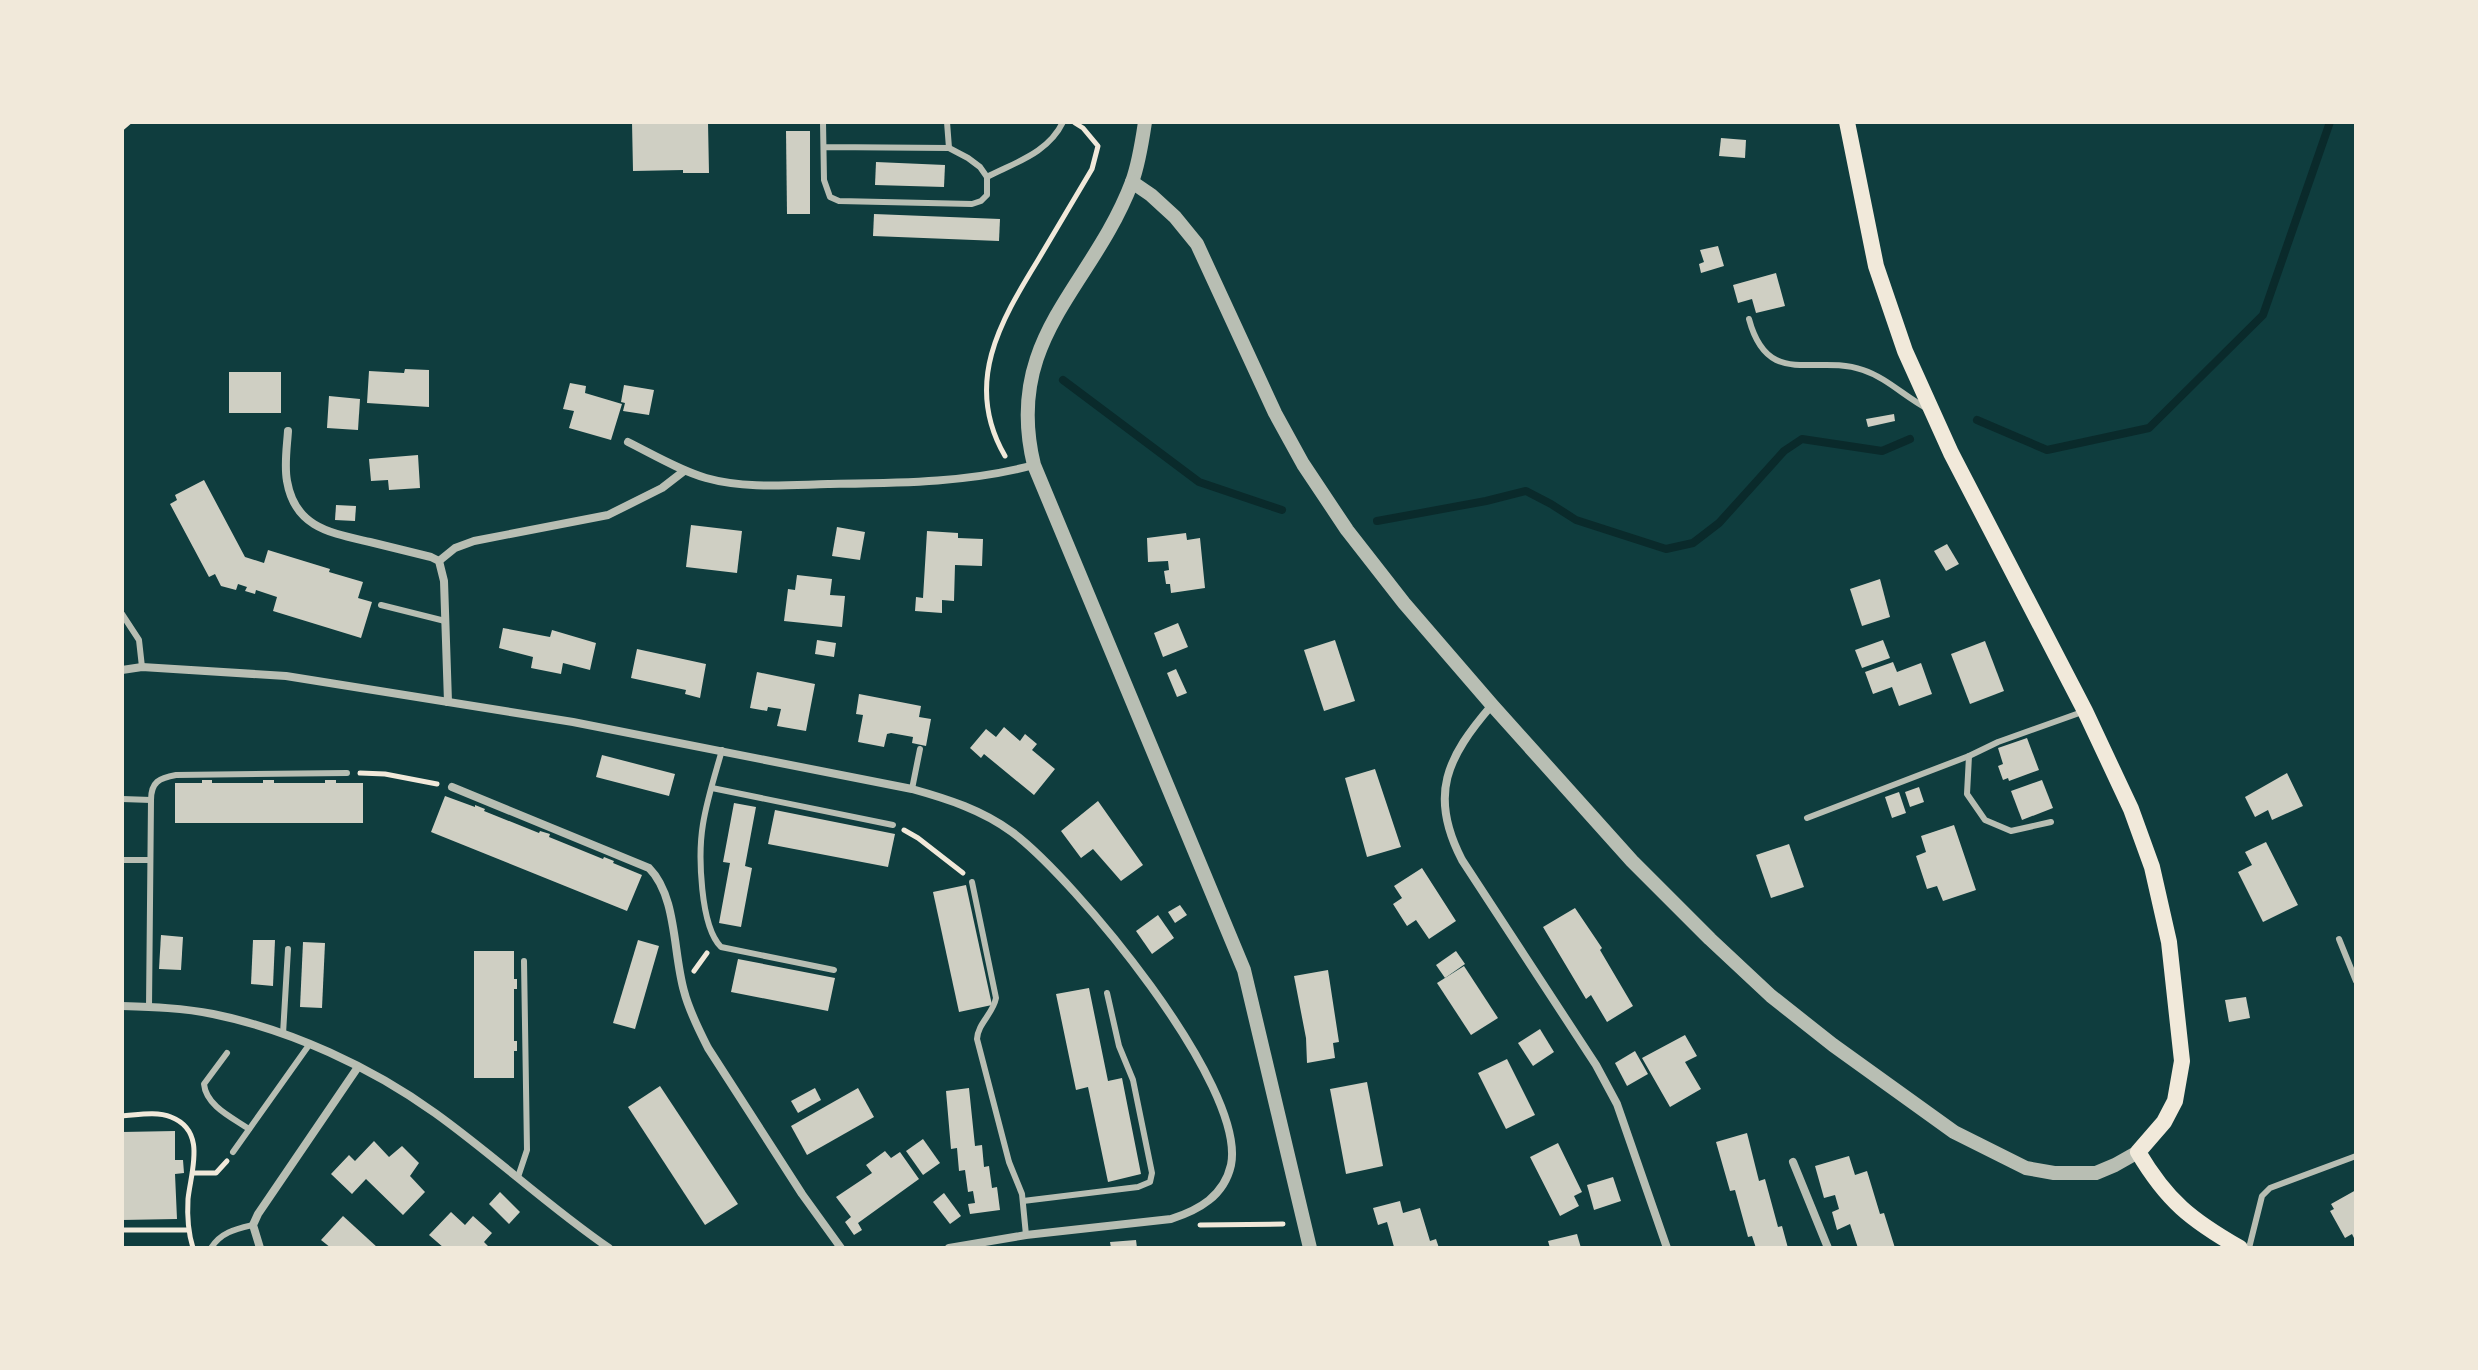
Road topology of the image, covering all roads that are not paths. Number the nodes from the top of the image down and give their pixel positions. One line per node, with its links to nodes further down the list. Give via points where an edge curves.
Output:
1 (823, 122): 6 (lane)
2 (947, 122): 7 (lane)
3 (1063, 122): 8 (lane, via 1044,149)
4 (1145, 122): 9 (street)
5 (1847, 122): 11 (main road, via 1876,266)
6 (824, 147): 7 (lane); 8 (lane, via 826,189 839,201 972,204 987,195)
7 (949, 148): 8 (lane)
8 (987, 177)
9 (1132, 182): 14 (street, via 1034,364 1026,422); 23 (street, via 1175,217 1197,244 1275,413 1347,530)
10 (1749, 319): 11 (lane, via 1770,358 1796,366 1860,368)
11 (1931, 411): 24 (main road)
12 (288, 431): 16 (street, via 287,481 299,512 310,522 327,532)
13 (628, 442): 15 (street)
14 (1034, 465): 15 (street, via 904,482 759,485); 66 (street, via 1244,970)
15 (684, 471): 16 (street, via 608,515 474,541)
16 (439, 561): 19 (street)
17 (381, 605): 19 (lane)
18 (122, 614): 20 (lane, via 139,640)
19 (445, 621): 22 (street)
20 (142, 667): 21 (street); 22 (street, via 286,676)
21 (122, 670)
22 (448, 702): 26 (street)
23 (1492, 705): 54 (street, via 1632,861 1720,949 1808,1025 1954,1132 2026,1168 2054,1173 2096,1173); 67 (street, via 1457,750 1448,773 1444,813 1449,836 1617,1104)
24 (2085, 711): 27 (lane); 54 (main road, via 2152,867 2177,991 2182,1037 2179,1084 2164,1122)
25 (920, 749): 31 (lane)
26 (722, 750): 30 (lane); 31 (street)
27 (1969, 756): 34 (lane); 35 (lane, via 1967,794 1985,820 2011,831)
28 (347, 773): 33 (lane, via 176,775 156,781)
29 (452, 787): 64 (street, via 649,868 659,878 683,989 708,1048)
30 (712, 788): 36 (lane); 43 (lane, via 701,863 715,941 721,947)
31 (912, 789): 60 (street, via 950,799 1010,831 1108,930 1183,1035 1219,1102 1232,1147 1224,1184 1190,1213)
32 (122, 799): 33 (lane)
33 (151, 800): 38 (lane)
34 (1807, 818)
35 (2051, 822)
36 (893, 825)
37 (122, 860): 38 (lane)
38 (150, 860): 47 (lane)
39 (972, 882): 58 (lane, via 996,998 977,1039)
40 (2339, 939): 44 (lane)
41 (288, 949): 48 (lane)
42 (524, 961): 57 (lane, via 527,1150)
43 (834, 970)
44 (2356, 981)
45 (1107, 993): 58 (lane, via 1133,1080 1150,1182)
46 (122, 1006): 47 (street)
47 (149, 1007): 48 (street, via 213,1014)
48 (283, 1034): 49 (street)
49 (309, 1045): 51 (street); 52 (lane)
50 (227, 1053): 52 (lane, via 204,1084 205,1092)
51 (358, 1067): 57 (street, via 435,1112); 59 (street, via 272,1188)
52 (249, 1129): 53 (lane)
53 (233, 1152)
54 (2138, 1152): 69 (main road, via 2174,1203)
55 (2356, 1156): 70 (lane, via 2270,1188 2262,1196)
56 (1793, 1162): 68 (street)
57 (518, 1177): 63 (street)
58 (1023, 1201): 60 (lane)
59 (253, 1225): 61 (lane, via 220,1236); 62 (street)
60 (1026, 1235): 65 (street)
61 (211, 1248)
62 (260, 1248)
63 (609, 1248)
64 (841, 1248)
65 (949, 1248)
66 (1310, 1248)
67 (1667, 1248)
68 (1828, 1248)
69 (2240, 1248)
70 (2249, 1248)

